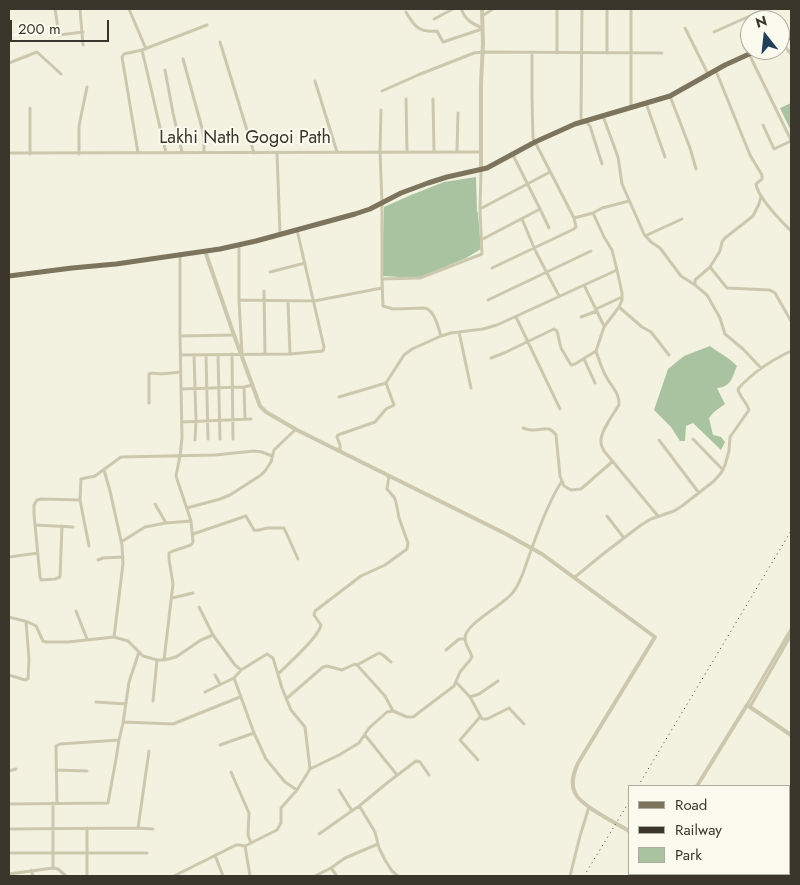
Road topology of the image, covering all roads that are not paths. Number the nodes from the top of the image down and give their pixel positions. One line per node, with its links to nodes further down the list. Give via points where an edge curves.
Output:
1 (55, 9): 19 (street, via 59,35)
2 (80, 9): 19 (street)
3 (129, 9): 23 (street)
4 (453, 9): 15 (street)
5 (461, 9): 18 (street, via 464,17)
6 (482, 9): 14 (street)
7 (493, 9): 14 (street)
8 (557, 9): 28 (street)
9 (582, 9): 26 (street)
10 (607, 9): 27 (street)
11 (631, 9): 29 (street)
12 (763, 9): 20 (street)
13 (406, 12): 18 (street, via 415,26 428,32 437,31 443,42)
14 (482, 16): 18 (street)
15 (434, 18)
16 (207, 25): 23 (street)
17 (685, 28): 38 (street)
18 (482, 29): 24 (street)
19 (83, 32): 22 (street)
20 (714, 32)
21 (220, 42): 56 (street)
22 (84, 45)
23 (144, 50): 63 (street, via 122,57); 64 (street)
24 (482, 52): 25 (street); 41 (street, via 418,74); 62 (street)
25 (532, 52): 28 (street); 54 (street, via 532,133)
26 (582, 52): 27 (street); 28 (street); 51 (street, via 581,118)
27 (607, 52): 29 (street)
28 (557, 53)
29 (632, 53): 30 (street); 47 (street)
30 (662, 53)
31 (740, 58): 36 (main road)
32 (183, 59): 55 (street, via 202,128)
33 (751, 60): 53 (street)
34 (9, 63): 37 (street, via 37,52)
35 (165, 70): 65 (street)
36 (716, 70): 38 (main road); 77 (street, via 750,155 762,174 756,186)
37 (61, 74)
38 (708, 74): 42 (main road)
39 (315, 81): 57 (street)
40 (87, 87): 69 (street, via 79,126)
41 (382, 91)
42 (670, 96): 45 (main road); 73 (street)
43 (406, 99): 59 (street)
44 (433, 99): 60 (street)
45 (646, 103): 47 (main road); 71 (street)
46 (30, 108): 68 (street)
47 (631, 108): 50 (main road)
48 (381, 110): 58 (street)
49 (458, 113): 61 (street)
50 (603, 116): 51 (main road); 78 (street)
51 (584, 121): 54 (main road); 72 (street, via 590,126)
52 (763, 125): 53 (street, via 774,149)
53 (791, 141)
54 (535, 142): 70 (main road); 75 (street)
55 (204, 152): 56 (street, Lakhi Nath Gogoi Path); 65 (street, Lakhi Nath Gogoi Path)
56 (254, 152): 66 (street, Lakhi Nath Gogoi Path)
57 (337, 152): 58 (street, Lakhi Nath Gogoi Path); 66 (street, Lakhi Nath Gogoi Path)
58 (380, 152): 59 (street, Lakhi Nath Gogoi Path); 79 (street)
59 (406, 152): 60 (street, Lakhi Nath Gogoi Path)
60 (434, 152): 61 (street, Lakhi Nath Gogoi Path)
61 (457, 152): 62 (street, Lakhi Nath Gogoi Path)
62 (481, 152): 74 (street)
63 (138, 153): 64 (street, Lakhi Nath Gogoi Path); 69 (street, Lakhi Nath Gogoi Path)
64 (166, 153): 65 (street, Lakhi Nath Gogoi Path)
65 (182, 153)
66 (277, 153): 89 (street)
67 (9, 154): 68 (street, Lakhi Nath Gogoi Path)
68 (30, 154): 69 (street, Lakhi Nath Gogoi Path)
69 (79, 154)
70 (513, 155): 74 (main road); 76 (street)
71 (665, 157)
72 (602, 164)
73 (696, 169)
74 (481, 170): 79 (main road, via 428,183); 80 (street)
75 (550, 172): 76 (street); 83 (street)
76 (527, 183): 80 (street); 81 (street)
77 (761, 196): 88 (street); 98 (street, via 753,216 722,242)
78 (629, 201): 82 (street); 90 (street)
79 (382, 203): 87 (main road); 104 (street)
80 (480, 209): 91 (street)
81 (540, 209): 84 (street); 86 (street)
82 (594, 213): 83 (street); 100 (street, via 612,250)
83 (574, 218): 93 (street, via 574,229)
84 (522, 219): 91 (street); 93 (street)
85 (682, 219): 90 (street)
86 (549, 228)
87 (297, 230): 89 (main road); 97 (street)
88 (790, 230)
89 (280, 235): 92 (main road)
90 (646, 236): 106 (street, via 660,248 681,276)
91 (481, 240): 104 (street, via 482,254 414,279)
92 (239, 245): 94 (main road); 111 (street)
93 (534, 248): 99 (street); 102 (street)
94 (205, 251): 96 (main road); 123 (street)
95 (591, 251): 102 (street)
96 (180, 255): 103 (main road); 124 (street)
97 (304, 263): 101 (street); 115 (street)
98 (710, 267): 106 (street, via 695,280); 120 (street, via 727,288 775,293)
99 (492, 268)
100 (617, 270): 105 (street); 110 (street)
101 (270, 272)
102 (547, 272): 109 (street); 113 (street)
103 (9, 276)
104 (382, 279): 107 (street)
105 (584, 284): 109 (street); 117 (street)
106 (695, 285): 140 (street, via 707,295 716,310 724,334)
107 (382, 288): 115 (street); 125 (street, via 383,306 427,309)
108 (264, 291): 112 (street)
109 (559, 296): 118 (street)
110 (622, 297): 116 (street); 117 (street)
111 (239, 300): 112 (street); 131 (street)
112 (264, 300): 114 (street); 132 (street)
113 (488, 300)
114 (288, 301): 115 (street); 133 (street)
115 (314, 301): 133 (street, via 324,350)
116 (619, 307): 121 (street); 137 (street, via 651,332)
117 (597, 310): 119 (street); 121 (street)
118 (516, 317): 122 (street, via 489,328); 126 (street)
119 (581, 317)
120 (791, 321)
121 (604, 327): 127 (street)
122 (459, 332): 125 (street); 149 (street)
123 (234, 335): 124 (street); 131 (street)
124 (180, 336): 134 (street)
125 (441, 336): 142 (street, via 407,352)
126 (528, 341): 138 (street); 139 (street, via 556,329 561,348 571,365); 154 (street)
127 (596, 351): 139 (street); 173 (street, via 620,400 601,439 601,445)
128 (791, 351): 140 (street)
129 (218, 354): 130 (street); 136 (street); 148 (street)
130 (232, 354): 131 (street); 145 (street)
131 (242, 354): 132 (street); 144 (street)
132 (265, 354): 133 (street)
133 (290, 354)
134 (180, 355): 135 (street); 141 (street)
135 (194, 355): 136 (street); 151 (street)
136 (206, 355): 147 (street)
137 (669, 355)
138 (490, 358)
139 (584, 359): 143 (street)
140 (762, 368): 175 (street, via 738,389 750,410 730,437)
141 (181, 372): 150 (street); 153 (street, via 150,373)
142 (386, 382): 152 (street); 170 (street, via 394,405 375,422 337,436)
143 (595, 383)
144 (252, 385): 146 (street); 163 (street, via 260,406 266,412)
145 (231, 387): 146 (street); 148 (street); 155 (street)
146 (244, 387): 156 (street)
147 (207, 388): 148 (street); 151 (street); 160 (street)
148 (218, 388): 158 (street)
149 (471, 388)
150 (181, 389): 151 (street); 161 (street)
151 (195, 389): 159 (street)
152 (339, 398)
153 (148, 403)
154 (560, 409)
155 (232, 419): 156 (street); 158 (street); 165 (street)
156 (245, 419): 157 (street)
157 (251, 419)
158 (220, 420): 160 (street); 168 (street)
159 (196, 421): 160 (street); 161 (street); 167 (street)
160 (208, 421): 164 (street)
161 (182, 422): 171 (street)
162 (523, 428): 177 (street, via 530,431 553,430)
163 (296, 429): 170 (street); 172 (street)
164 (208, 439)
165 (233, 439)
166 (693, 439): 175 (street)
167 (195, 440)
168 (220, 440)
169 (659, 440): 178 (street)
170 (340, 451): 176 (street)
171 (180, 456): 172 (street, via 258,451); 174 (street, via 121,457); 181 (street, via 176,476)
172 (272, 456): 181 (street, via 263,474 238,490)
173 (613, 461): 177 (street, via 581,489 571,490); 183 (street)
174 (104, 470): 179 (street, via 81,479); 191 (street)
175 (723, 470): 178 (street)
176 (388, 476): 193 (street); 219 (street, via 387,489 396,502 407,549 385,565 361,576 315,611 320,630)
177 (562, 481): 193 (street)
178 (698, 493): 183 (street, via 678,509)
179 (80, 500): 186 (street, via 37,500 34,505); 192 (street)
180 (156, 504): 185 (street)
181 (187, 508): 184 (street)
182 (608, 516): 190 (street)
183 (658, 516): 190 (street)
184 (192, 521): 185 (street); 189 (street)
185 (166, 523): 191 (street, via 145,527)
186 (35, 524): 187 (street); 194 (street)
187 (62, 526): 188 (street); 194 (street, via 60,578 40,579)
188 (74, 527)
189 (193, 534): 197 (street, via 246,516 254,530 284,528); 201 (street, via 191,545 169,553)
190 (624, 538): 199 (street)
191 (121, 542): 196 (street)
192 (89, 546)
193 (532, 548): 199 (street); 211 (street, via 516,589 473,624)
194 (38, 552): 195 (street)
195 (9, 557)
196 (123, 558): 198 (street); 209 (street)
197 (298, 559)
198 (98, 560)
199 (575, 577): 259 (street, via 655,637 578,763 574,792)
200 (193, 593): 201 (street)
201 (172, 598): 215 (street)
202 (199, 607): 207 (street)
203 (76, 611): 210 (street)
204 (9, 617): 205 (street)
205 (26, 622): 210 (street, via 36,626 46,642); 220 (street, via 30,658 28,679)
206 (791, 629): 233 (street)
207 (213, 634): 215 (street, via 176,657); 218 (street)
208 (791, 635): 233 (street)
209 (114, 637): 210 (street); 213 (street, via 128,641)
210 (87, 639)
211 (465, 639): 212 (street, via 459,639); 224 (street, via 472,656)
212 (446, 650)
213 (139, 652): 214 (street); 232 (street)
214 (157, 660): 215 (street); 230 (street)
215 (164, 660)
216 (391, 662): 217 (street, via 379,654)
217 (357, 665): 229 (street, via 352,664 342,670 323,667); 234 (street, via 385,696)
218 (241, 670): 219 (street, via 267,654 273,658); 222 (street)
219 (278, 674): 229 (street)
220 (9, 675)
221 (215, 675): 225 (street)
222 (234, 678): 225 (street); 227 (street)
223 (498, 680): 228 (street)
224 (456, 682): 228 (street); 234 (street, via 413,717)
225 (220, 684): 226 (street)
226 (205, 692)
227 (240, 697): 236 (street, via 176,723); 238 (street)
228 (470, 697): 235 (street)
229 (286, 699): 246 (street, via 304,727)
230 (153, 701)
231 (96, 702): 232 (street)
232 (126, 704): 236 (street)
233 (749, 706): 240 (street); 253 (street)
234 (393, 711): 239 (street, via 387,712)
235 (480, 717): 237 (street, via 487,719 510,708); 244 (street, via 460,740)
236 (124, 722): 241 (street)
237 (524, 724)
238 (254, 733): 242 (street); 254 (street, via 268,763)
239 (364, 735): 246 (street, via 351,749); 251 (street)
240 (791, 735)
241 (119, 740): 248 (street, via 58,744 55,748); 256 (street, via 108,803)
242 (220, 745)
243 (149, 751): 263 (street)
244 (478, 760)
245 (16, 769): 247 (street)
246 (310, 769): 254 (street)
247 (9, 770)
248 (56, 770): 249 (street); 256 (street)
249 (87, 771)
250 (232, 772): 268 (street, via 249,813)
251 (397, 775): 252 (street, via 416,761); 258 (street)
252 (429, 775)
253 (698, 785)
254 (297, 790): 268 (street, via 281,808 280,826)
255 (339, 790): 260 (street)
256 (55, 803): 257 (street); 261 (street)
257 (9, 804)
258 (358, 807): 260 (street); 269 (street, via 375,832)
259 (590, 807): 266 (street); 291 (street)
260 (352, 811): 267 (street)
261 (53, 828): 262 (street); 264 (street); 273 (street)
262 (87, 828): 263 (street); 271 (street)
263 (138, 828): 265 (street)
264 (9, 829)
265 (153, 829)
266 (628, 830)
267 (320, 834)
268 (251, 843): 270 (street)
269 (378, 844): 277 (street); 290 (street, via 385,860)
270 (244, 846): 275 (street, via 236,845); 287 (street)
271 (87, 852): 273 (street); 274 (street); 283 (street)
272 (9, 853): 273 (street)
273 (53, 853): 276 (street)
274 (147, 853)
275 (215, 855): 279 (street); 286 (street)
276 (53, 868): 278 (street); 282 (street)
277 (331, 868): 288 (street); 289 (street)
278 (31, 870): 280 (street); 281 (street)
279 (183, 872): 284 (street); 285 (street)
280 (9, 874)
281 (33, 876)
282 (66, 876)
283 (88, 876)
284 (174, 876)
285 (186, 876)
286 (223, 876)
287 (250, 876)
288 (315, 876)
289 (337, 876)
290 (398, 876)
291 (570, 876)

